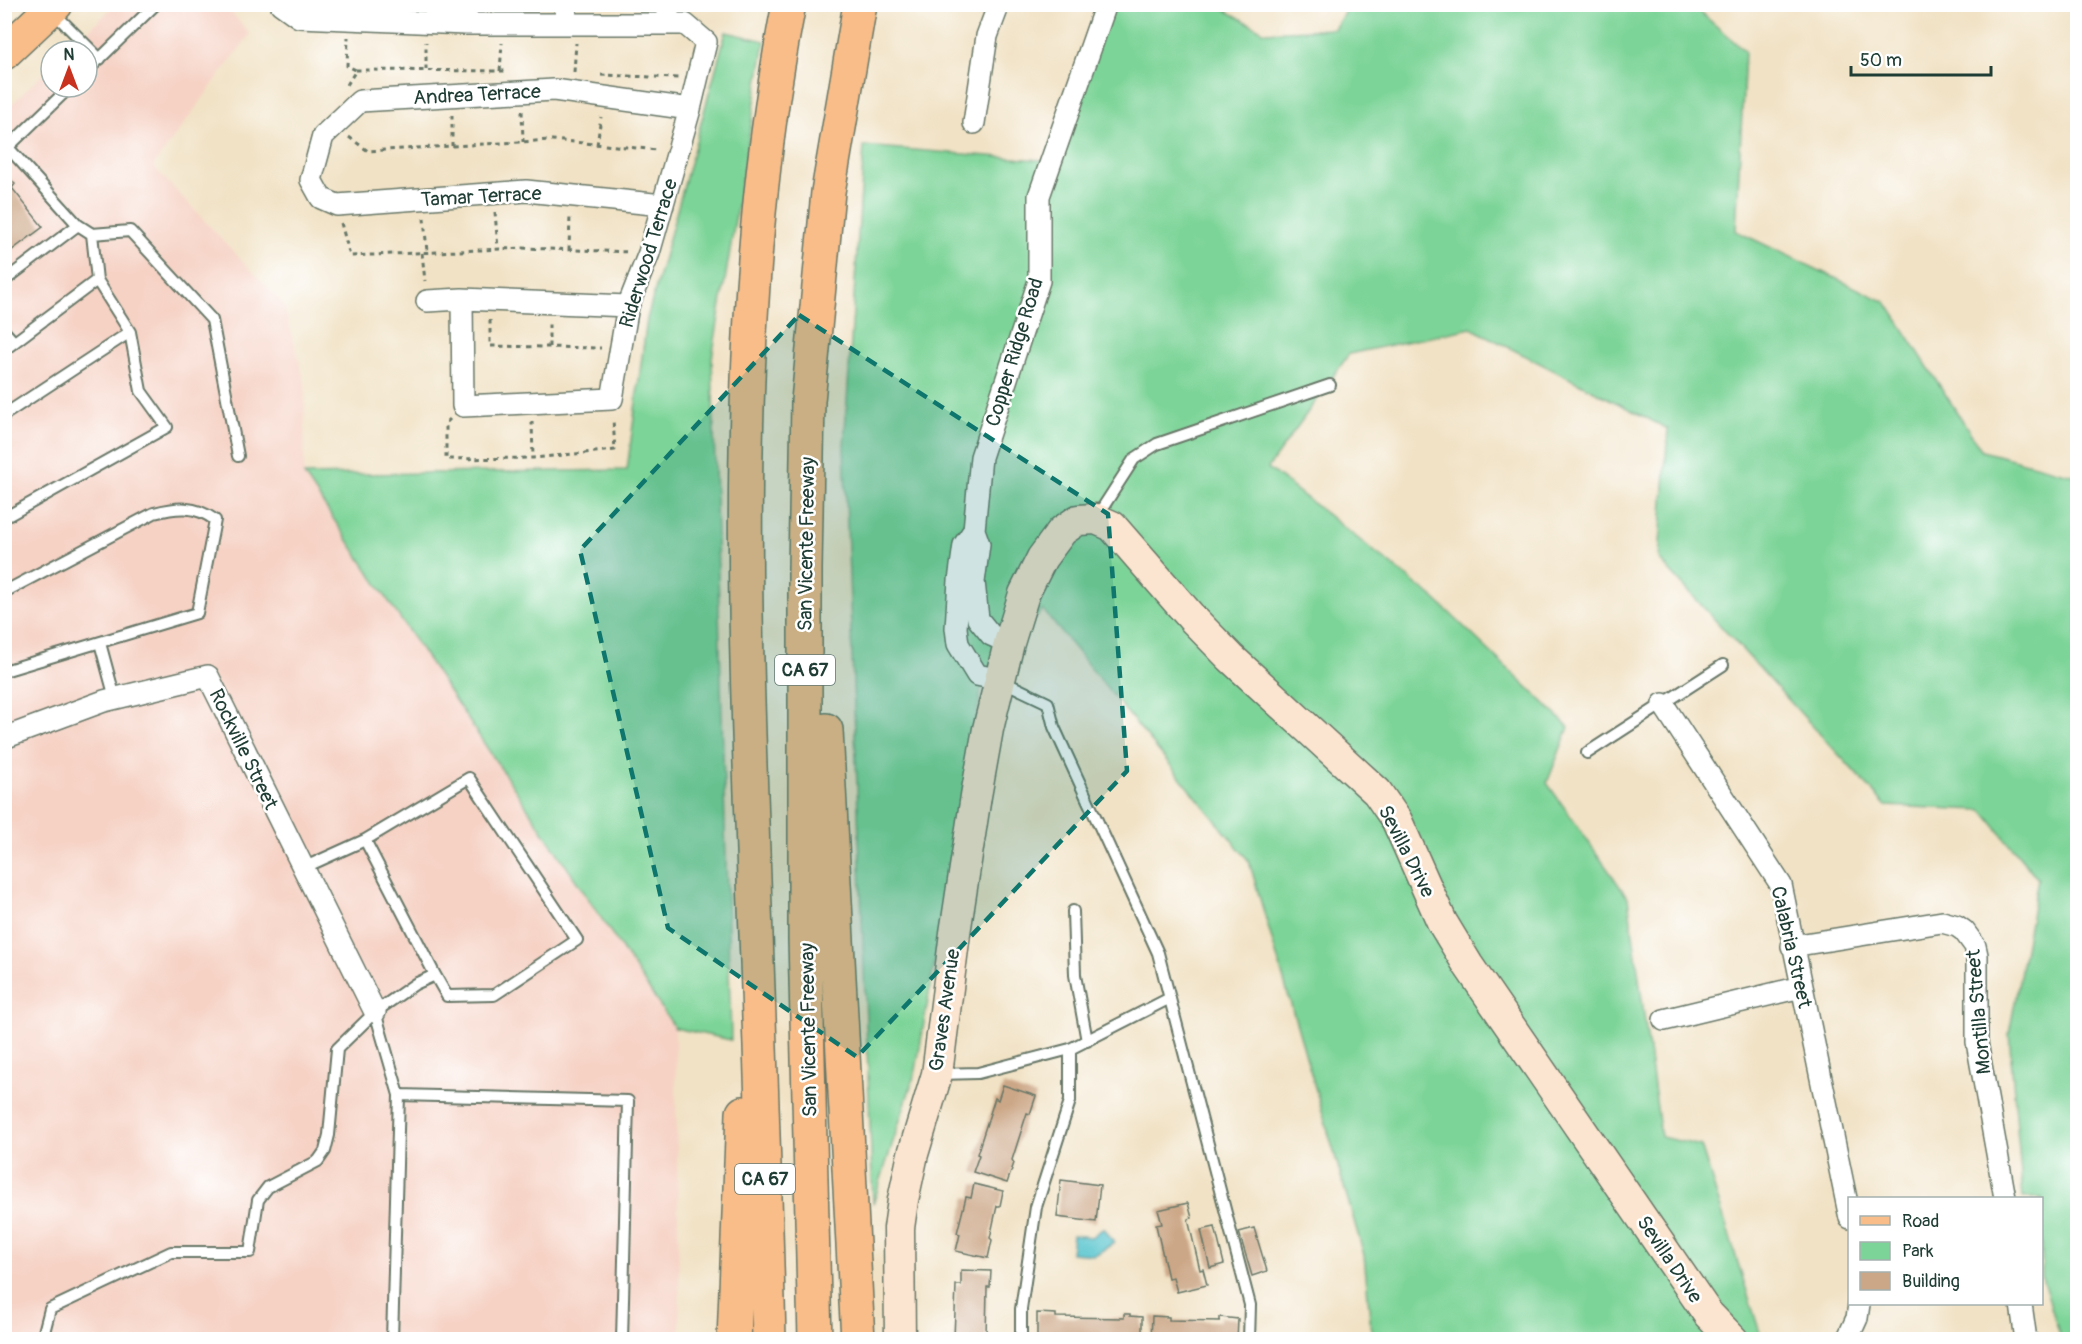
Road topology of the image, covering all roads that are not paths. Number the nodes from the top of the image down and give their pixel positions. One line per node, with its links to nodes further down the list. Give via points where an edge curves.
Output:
1 (156, 4): 13 (lane)
2 (280, 4): 8 (street, Riderwood Terrace, via 299,16)
3 (789, 4): 56 (main road, CA 67, via 764,169 750,333 746,656)
4 (860, 4): 32 (main road, San Vicente Freeway / CA 67, via 828,192)
5 (999, 4): 16 (street, via 987,36)
6 (1106, 4): 37 (street, Copper Ridge Road, via 1039,196 1039,281 981,457)
7 (53, 7): 12 (main road); 13 (lane)
8 (357, 14): 9 (street, Riderwood Terrace, via 427,22)
9 (465, 14): 11 (street, Riderwood Terrace, via 504,23)
10 (668, 14): 11 (street, Riderwood Terrace); 15 (street, Riderwood Terrace, via 706,42)
11 (570, 17)
12 (4, 53)
13 (100, 58)
14 (57, 99): 17 (lane)
15 (690, 109): 18 (street, Andrea Terrace, via 555,90 360,101 323,136 311,180 321,198); 19 (street, Riderwood Terrace)
16 (974, 123)
17 (6, 146): 20 (lane)
18 (337, 205): 19 (street, Tamar Terrace, via 526,191)
19 (663, 205): 26 (street, Riderwood Terrace, via 650,253)
20 (78, 225): 21 (lane); 23 (lane)
21 (92, 234): 22 (lane); 34 (lane, via 130,231 212,320)
22 (97, 280): 28 (lane); 29 (lane)
23 (4, 282)
24 (462, 299): 25 (street); 26 (street); 26 (street, Riderwood Terrace, via 463,406 612,399)
25 (427, 301)
26 (628, 306)
27 (4, 331): 29 (lane)
28 (130, 332): 33 (lane, via 7,413); 35 (lane, via 141,391 167,427)
29 (14, 342): 30 (lane)
30 (4, 350)
31 (1330, 385): 36 (lane, via 1157,444 1134,459)
32 (808, 400): 71 (main road, San Vicente Freeway / CA 67, via 805,939); 72 (main road)
33 (4, 407)
34 (238, 456)
35 (4, 518)
36 (1096, 519): 40 (street, via 1078,520 1062,531 1042,558 1024,594); 76 (street, Sevilla Drive, via 1112,526 1231,658 1377,792 1397,821 1442,922 1468,965 1708,1314)
37 (974, 530): 40 (street, Copper Ridge Road, via 979,544 974,582 978,619 991,635); 43 (street, Copper Ridge Road, via 964,545 958,644 977,675)
38 (4, 592): 39 (lane, via 154,513 182,507 208,514 215,520 197,613)
39 (100, 643): 42 (lane); 44 (lane)
40 (1009, 643): 43 (street)
41 (1723, 665): 45 (lane)
42 (4, 671)
43 (1000, 680): 54 (lane, via 1048,703 1054,727 1158,953); 60 (street, Graves Avenue, via 976,796)
44 (115, 698): 46 (street, Rockville Street); 49 (street, Rockville Street, via 208,676)
45 (1663, 704): 47 (lane); 51 (street, Calabria Street, via 1781,885)
46 (4, 738)
47 (1587, 753)
48 (365, 840): 49 (lane); 52 (lane); 52 (lane, via 469,778 577,940 494,995 447,996)
49 (303, 868): 55 (street, Rockville Street)
50 (1073, 911): 58 (lane, via 1076,975)
51 (1792, 946): 53 (street, Calabria Street); 62 (street, Montilla Street, via 1942,922 1957,926 1970,938 1977,955 1977,1042)
52 (435, 975): 55 (lane)
53 (1801, 987): 57 (street); 63 (street, Calabria Street)
54 (1170, 998): 58 (lane); 75 (lane, via 1250,1305)
55 (375, 1012): 61 (lane); 66 (lane, via 337,1049 325,1152 318,1161 268,1187 258,1200 250,1252 171,1252 50,1310)
56 (759, 1020): 69 (main road, via 743,1097); 70 (main road, CA 67)
57 (1664, 1020)
58 (1087, 1041): 59 (lane)
59 (1070, 1049): 60 (lane, via 978,1073); 74 (lane, via 1071,1101 1036,1208 1021,1309)
60 (937, 1074): 73 (street, Graves Avenue, via 913,1154 899,1228)
61 (399, 1095): 67 (lane); 68 (lane, via 628,1101)
62 (2005, 1197)
63 (1848, 1209)
64 (1859, 1305): 77 (street)
65 (2021, 1305): 78 (street)
66 (42, 1340)
67 (392, 1340)
68 (622, 1340)
69 (734, 1340)
70 (770, 1340)
71 (815, 1340)
72 (858, 1340)
73 (900, 1340)
74 (1021, 1340)
75 (1249, 1340)
76 (1733, 1340)
77 (1847, 1340)
78 (2026, 1340)

